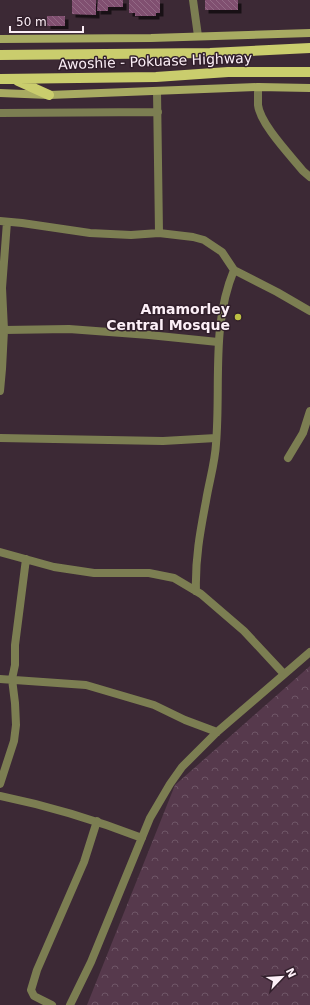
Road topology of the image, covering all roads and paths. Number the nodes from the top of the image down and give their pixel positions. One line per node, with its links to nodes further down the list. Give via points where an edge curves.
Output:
1 (193, 0): 3 (street)
2 (310, 33): 3 (street)
3 (198, 36): 4 (street)
4 (0, 39)
5 (310, 48): 6 (main road, Awoshie - Pokuase Highway, via 210,53)
6 (0, 55)
7 (310, 72): 9 (main road, Awoshie - Pokuase Highway)
8 (0, 79): 9 (main road, Awoshie - Pokuase Highway)
9 (13, 79): 14 (main road)
10 (258, 86): 11 (street); 12 (street); 17 (street, via 258,105 269,129)
11 (310, 88)
12 (157, 91): 14 (street); 15 (street)
13 (0, 93): 14 (street)
14 (49, 95)
15 (158, 112): 16 (street); 19 (street)
16 (0, 113)
17 (310, 177)
18 (3, 222): 19 (street, via 22,222 104,234); 22 (street)
19 (159, 233): 20 (street, via 204,240 222,252)
20 (234, 270): 21 (street); 23 (street, via 222,306)
21 (310, 311)
22 (4, 330): 23 (street, via 69,329); 24 (street)
23 (218, 342): 27 (street)
24 (0, 391)
25 (310, 411): 28 (street, via 304,433)
26 (0, 438): 27 (street, via 163,441)
27 (216, 438): 31 (street, via 213,468 198,544)
28 (288, 458)
29 (0, 552): 30 (street)
30 (26, 559): 31 (street, via 94,574 149,573 174,578); 35 (street)
31 (196, 591): 33 (street, via 244,631)
32 (310, 652): 33 (street)
33 (284, 674): 36 (street)
34 (0, 679): 35 (street)
35 (12, 680): 36 (street, via 86,685 154,705); 37 (street, via 16,725 14,741)
36 (217, 732): 40 (street, via 182,767 150,818)
37 (0, 784)
38 (0, 796): 39 (street, via 44,805)
39 (97, 821): 40 (street); 41 (street, via 84,862 37,970 31,990 34,996)
40 (142, 838): 42 (street, via 91,962)
41 (52, 1005)
42 (70, 1005)

